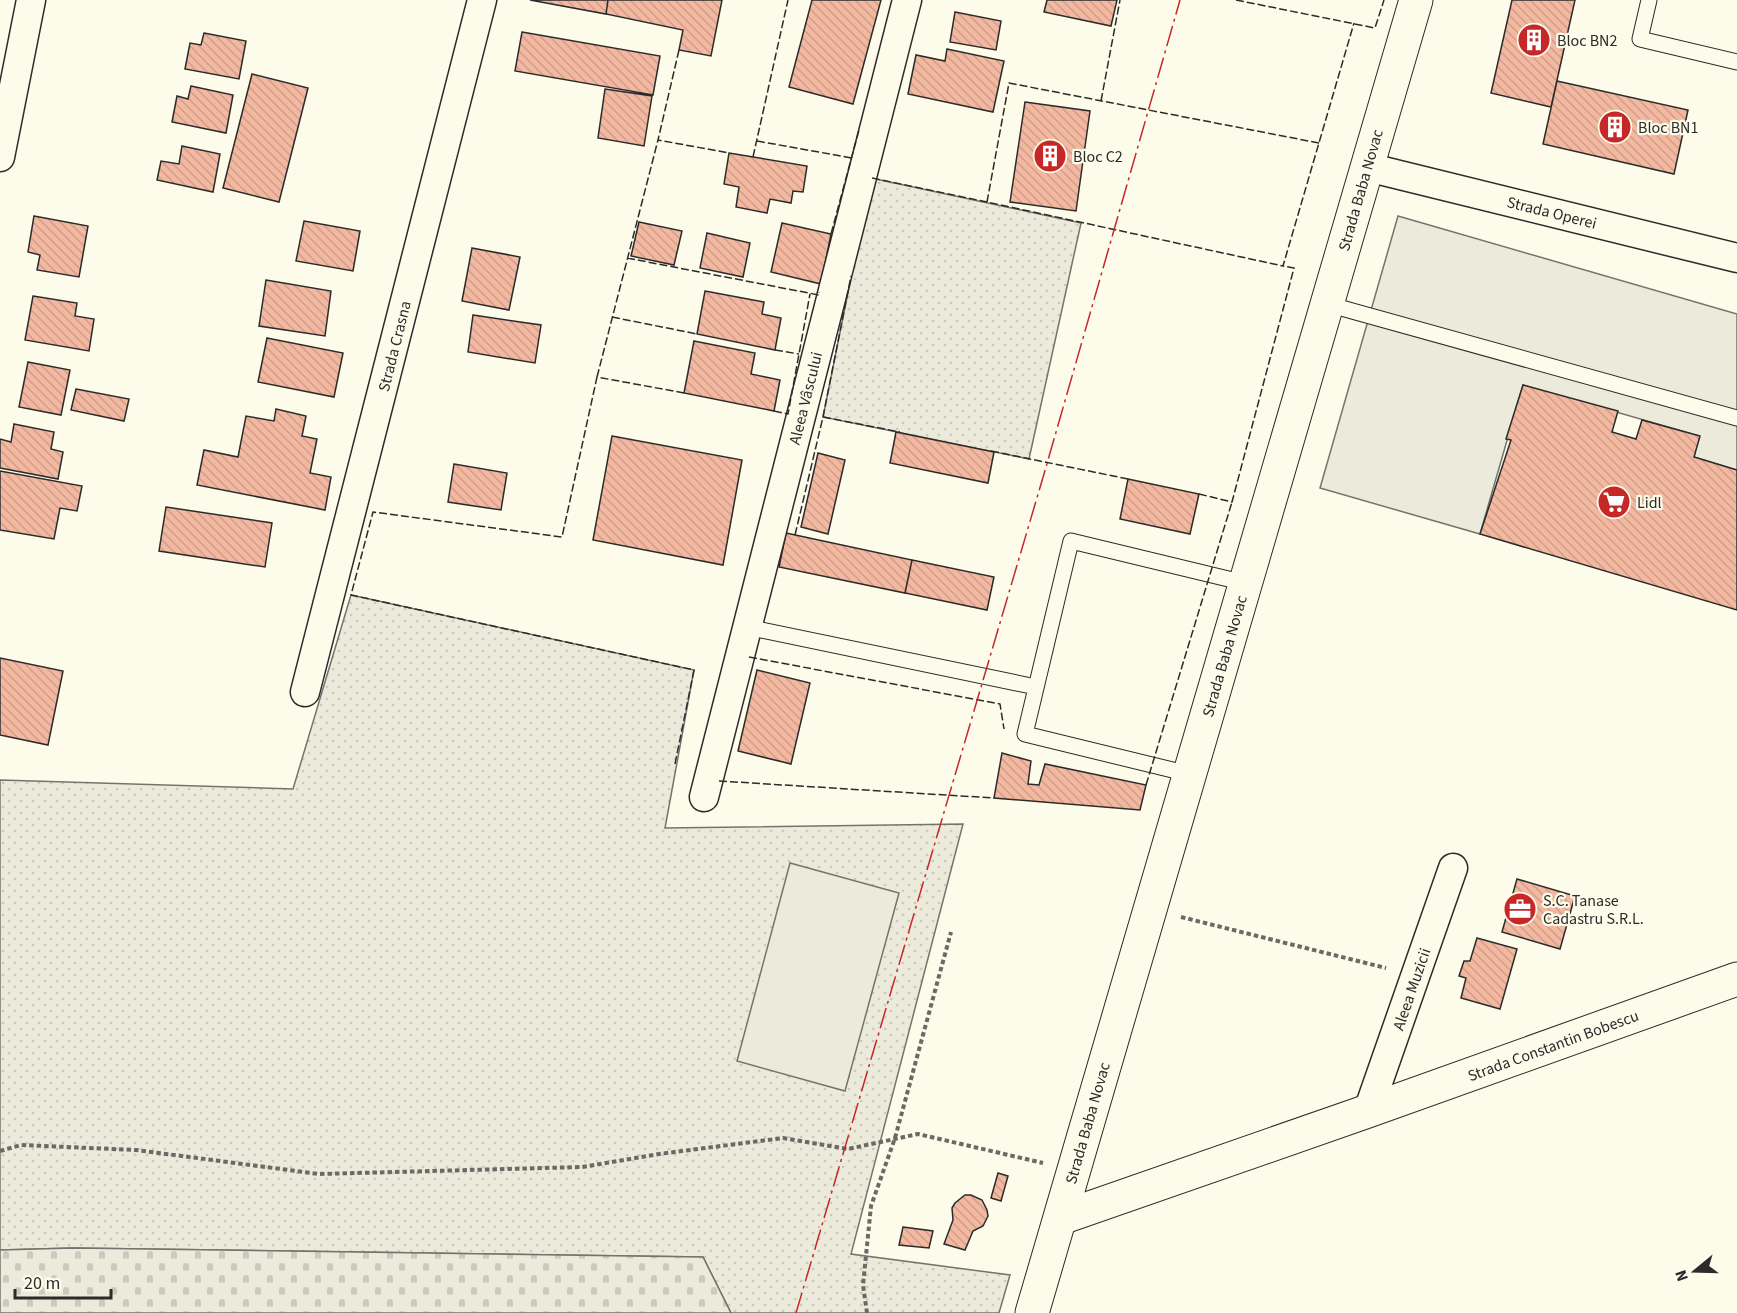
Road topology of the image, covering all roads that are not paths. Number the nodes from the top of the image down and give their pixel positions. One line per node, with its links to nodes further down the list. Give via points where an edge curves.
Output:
1 (32, 0): 7 (street)
2 (483, 0): 15 (street, Strada Crasna)
3 (907, 0): 13 (street, Aleea Vâscului)
4 (1416, 0): 8 (main road, Strada Baba Novac)
5 (1649, 0): 6 (lane, via 1640,39)
6 (1737, 62)
7 (0, 157)
8 (1367, 167): 9 (street, Strada Operei); 10 (main road, Strada Baba Novac)
9 (1737, 258)
10 (1327, 304): 11 (lane); 12 (main road, Strada Baba Novac)
11 (1737, 418)
12 (1245, 583): 14 (lane, via 1071,541); 16 (main road, Strada Baba Novac)
13 (747, 627): 14 (lane); 17 (street, Aleea Vâscului)
14 (1036, 687): 16 (lane, via 1025,734)
15 (305, 692)
16 (1189, 774): 21 (main road, Strada Baba Novac)
17 (704, 797)
18 (1453, 868): 20 (street, Aleea Muzicii)
19 (1737, 979): 20 (main road, Strada Constantin Bobescu)
20 (1368, 1111): 21 (main road, Strada Constantin Bobescu)
21 (1061, 1218): 22 (main road, Strada Baba Novac)
22 (1032, 1313)

